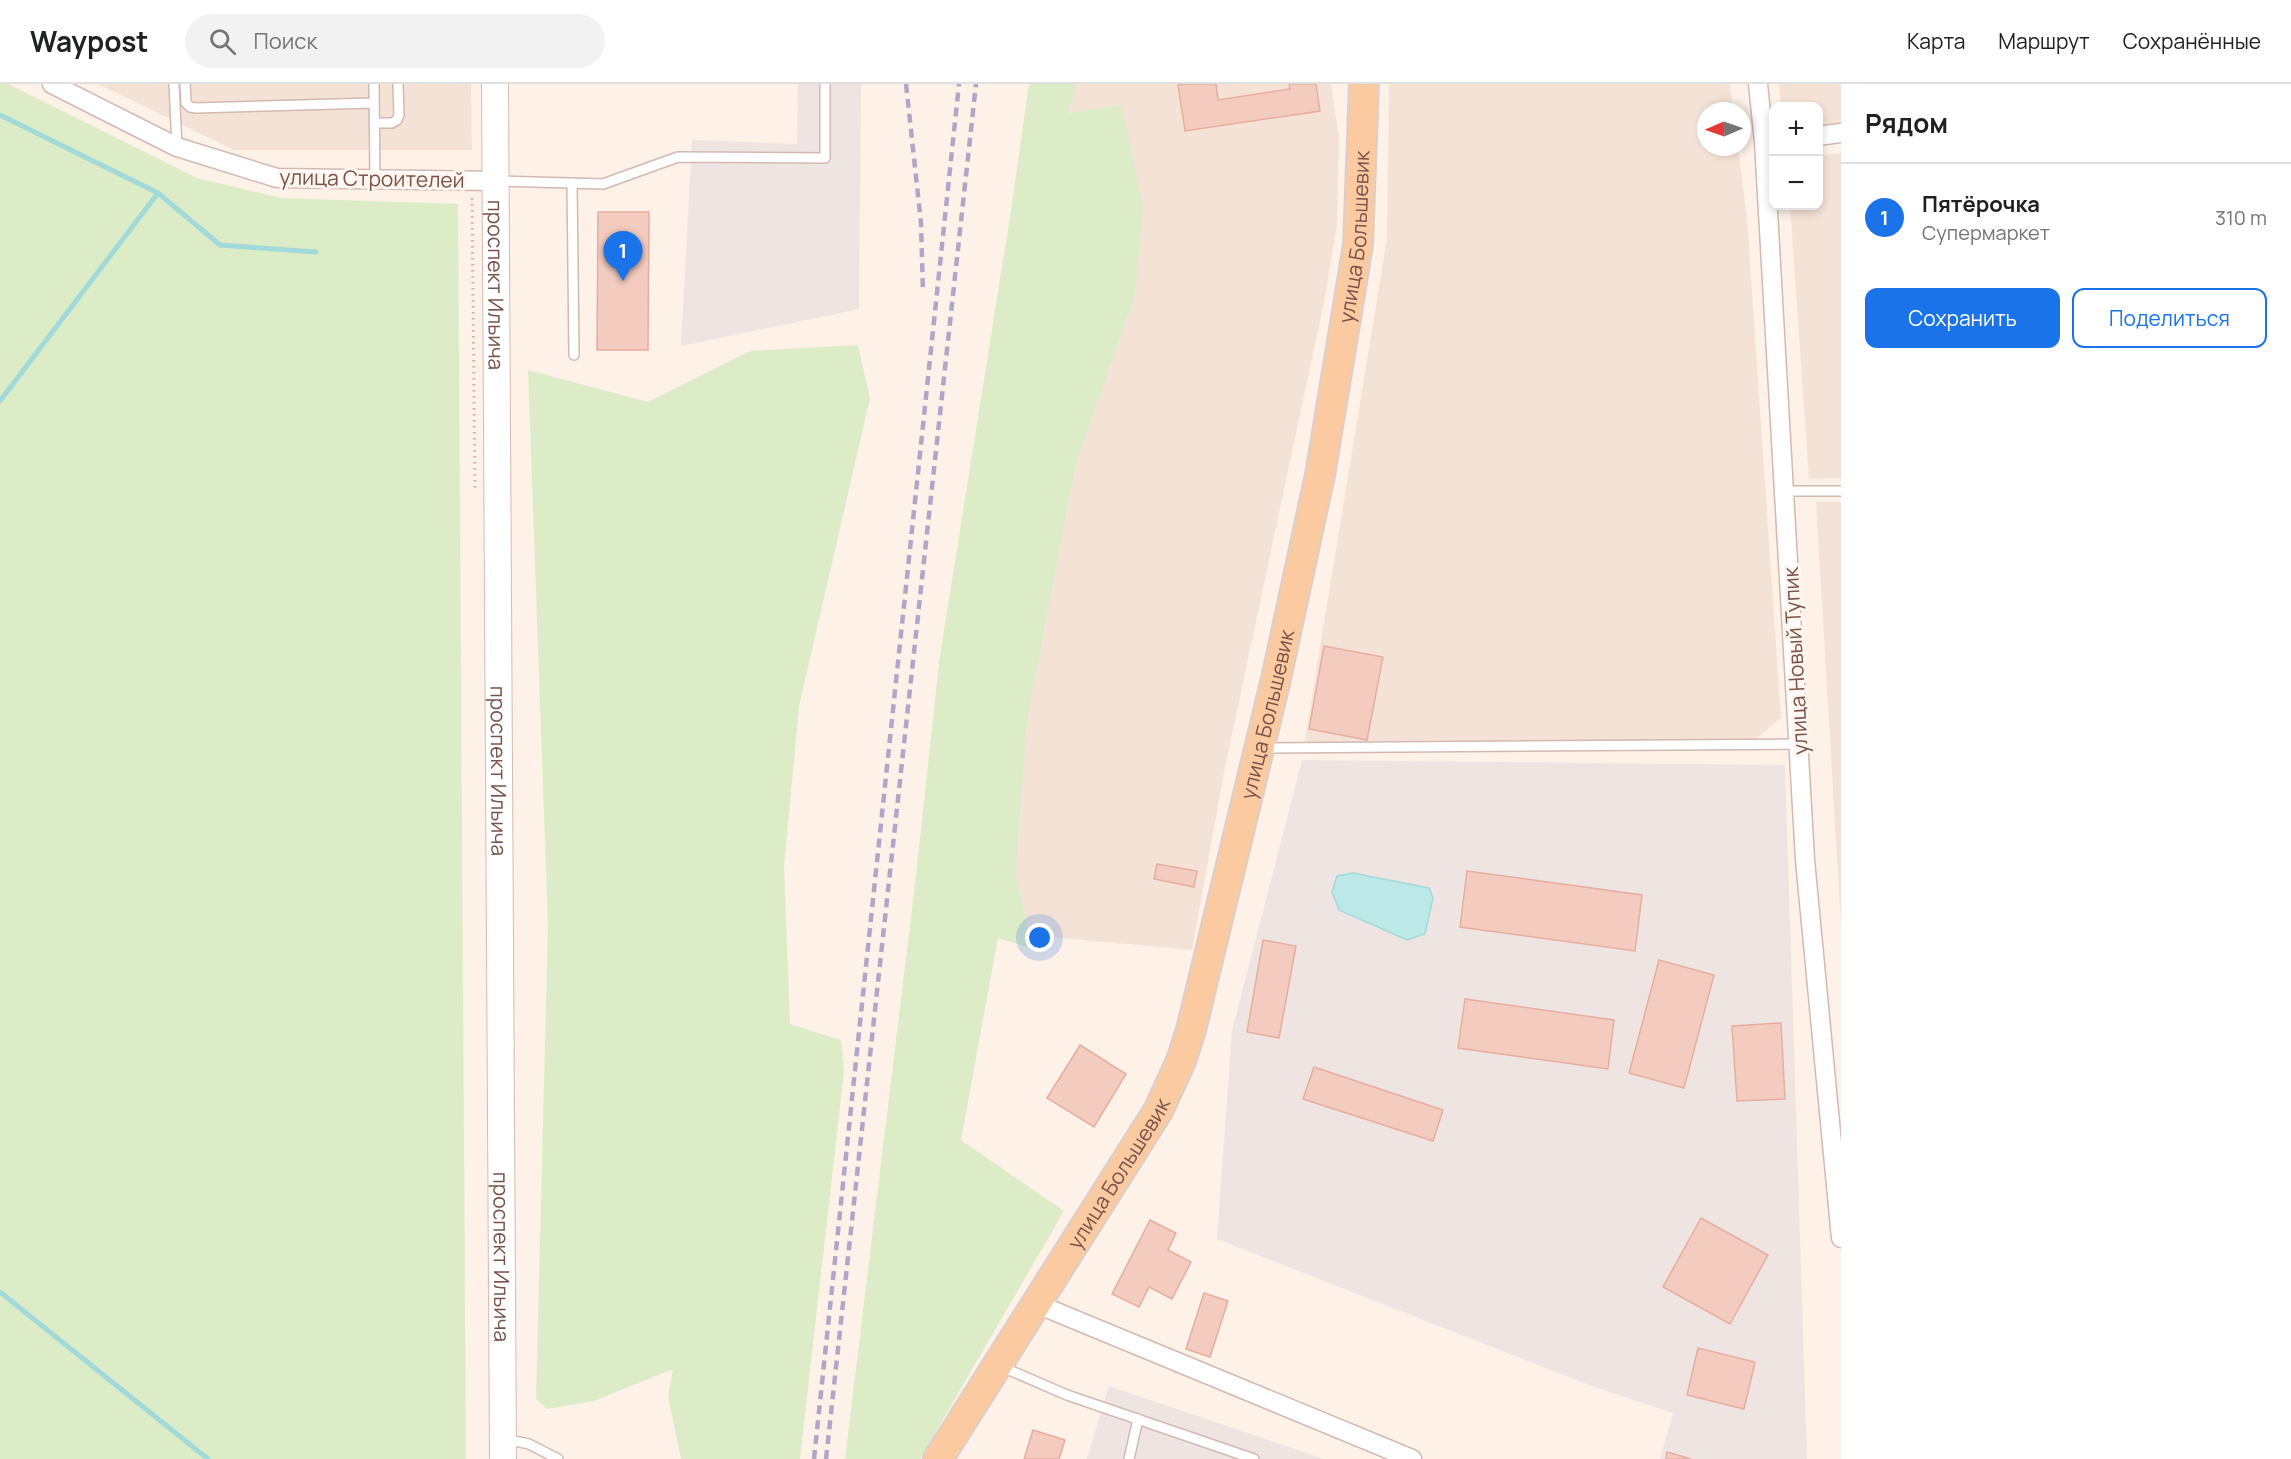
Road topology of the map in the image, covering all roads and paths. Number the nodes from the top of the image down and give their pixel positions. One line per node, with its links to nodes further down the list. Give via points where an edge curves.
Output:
1 (52, 84): 15 (street, улица Строителей)
2 (174, 84): 15 (lane)
3 (185, 84): 10 (lane, via 186,103 196,108)
4 (374, 84): 10 (lane)
5 (398, 84): 11 (lane, via 397,120)
6 (495, 84): 18 (street, проспект Ильича)
7 (825, 84): 19 (lane, via 825,158 678,157 603,184)
8 (1364, 84): 24 (main road, улица Большевик, via 1358,245 1320,475)
9 (1758, 84): 14 (street, улица Новый Тупик)
10 (374, 103): 11 (lane)
11 (374, 123): 17 (lane)
12 (1841, 133): 13 (street)
13 (1823, 135)
14 (1769, 142)
15 (177, 147): 17 (street, улица Строителей, via 276,178)
16 (1770, 156): 21 (street, улица Новый Тупик)
17 (375, 180): 18 (street, улица Строителей)
18 (495, 181): 19 (lane); 29 (street, проспект Ильича)
19 (572, 183): 20 (lane)
20 (574, 354)
21 (1785, 491): 22 (lane); 23 (street, улица Новый Тупик)
22 (1841, 491)
23 (1799, 744): 24 (lane); 25 (street, улица Новый Тупик, via 1805,861)
24 (1260, 748): 26 (main road, улица Большевик, via 1180,1061 1158,1111)
25 (1841, 1238)
26 (1037, 1304): 27 (main road, улица Большевик); 34 (street)
27 (998, 1365): 28 (lane, via 1067,1395); 31 (main road, улица Большевик)
28 (1138, 1419): 32 (lane); 33 (lane)
29 (503, 1449): 30 (lane, via 529,1444)
30 (558, 1459)
31 (938, 1459)
32 (1129, 1459)
33 (1254, 1459)
34 (1412, 1459)

